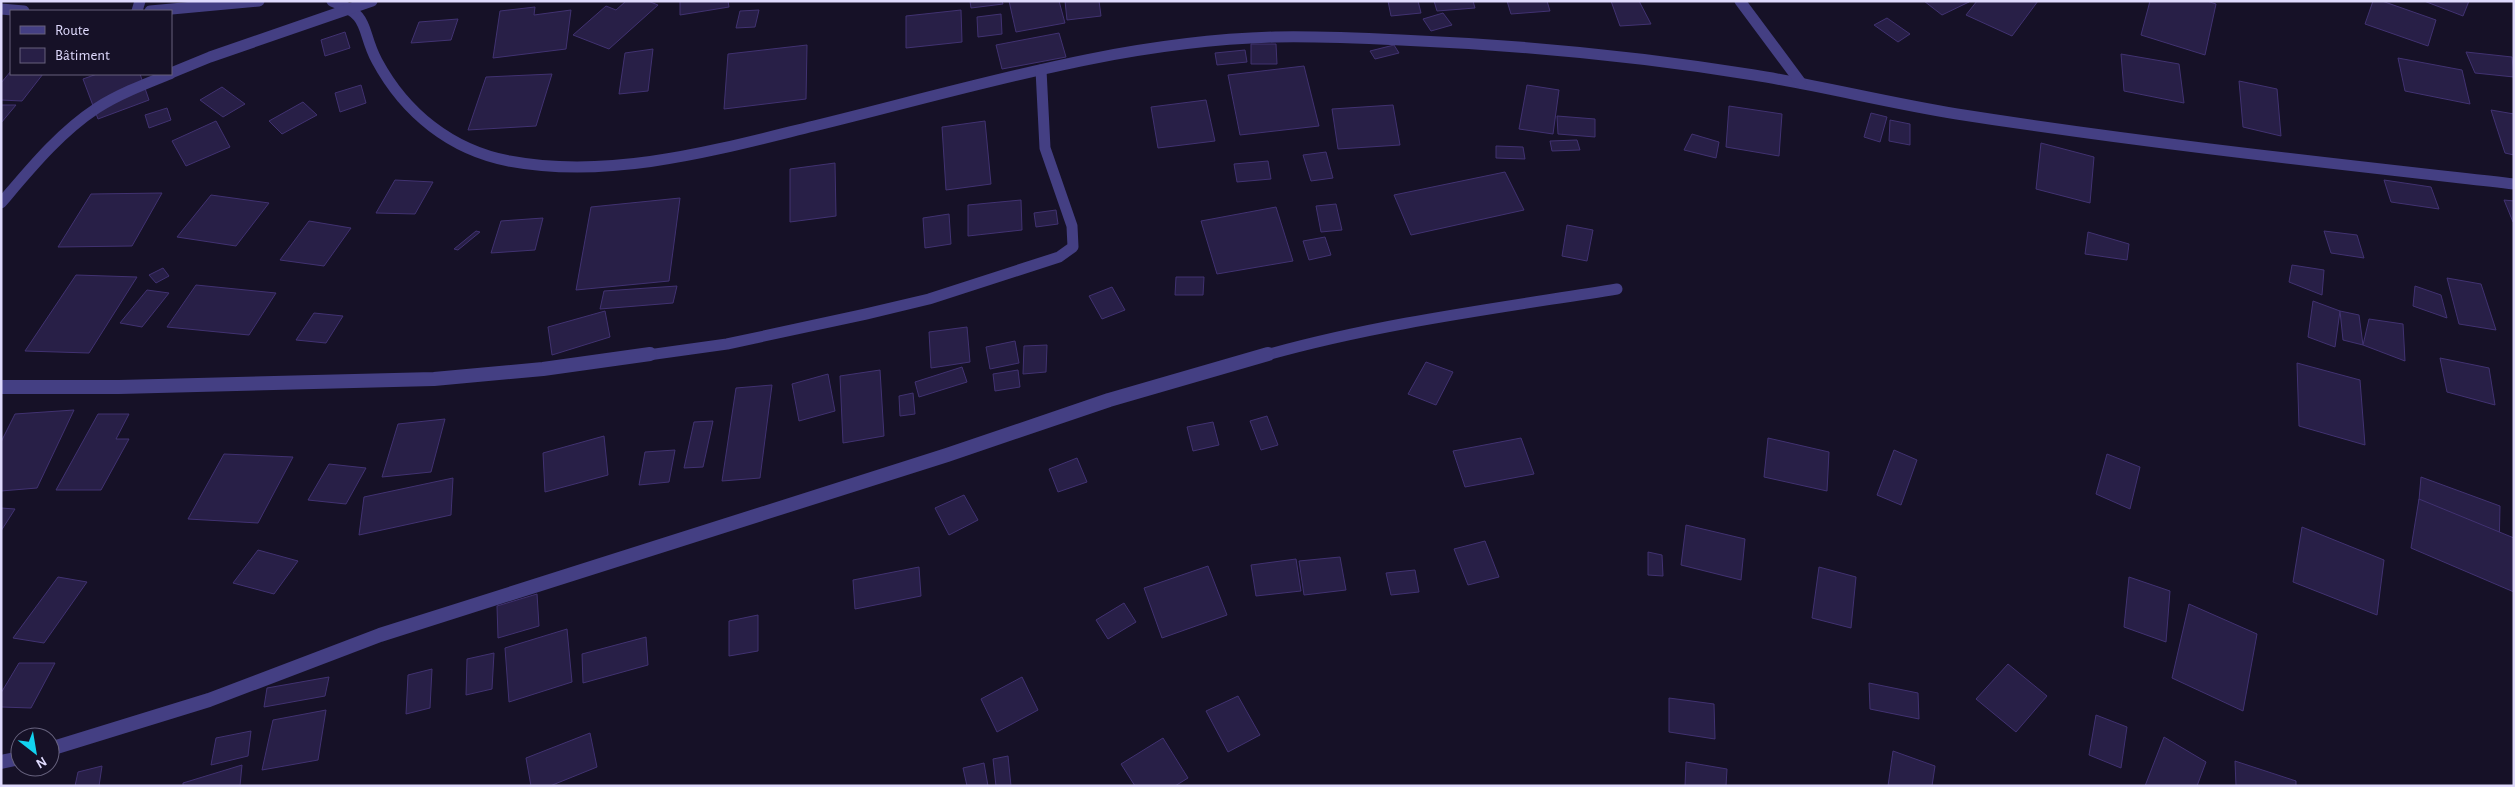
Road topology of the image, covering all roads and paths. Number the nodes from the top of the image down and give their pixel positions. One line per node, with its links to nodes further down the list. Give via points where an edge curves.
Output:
1 (259, 1): 6 (street)
2 (332, 1): 5 (street)
3 (372, 1): 5 (street)
4 (1740, 1): 10 (street)
5 (352, 8): 7 (street, via 365,27 373,52 393,89 422,123 473,152 546,166 585,168 688,156); 8 (street)
6 (161, 10)
7 (1041, 70): 10 (street, via 1155,48 1252,38 1379,39 1554,49 1659,60); 14 (street, via 1047,158 1072,225 1073,247 1059,257 929,299 727,344 534,370 434,379 119,388)
8 (172, 72)
9 (165, 75): 12 (street, via 96,109 62,136)
10 (1801, 83): 11 (street, via 1950,113 2153,144)
11 (2514, 184)
12 (2, 202)
13 (1617, 289): 15 (street, via 1318,340 1109,400 947,455 380,634 209,700)
14 (1, 387)
15 (60, 746)

